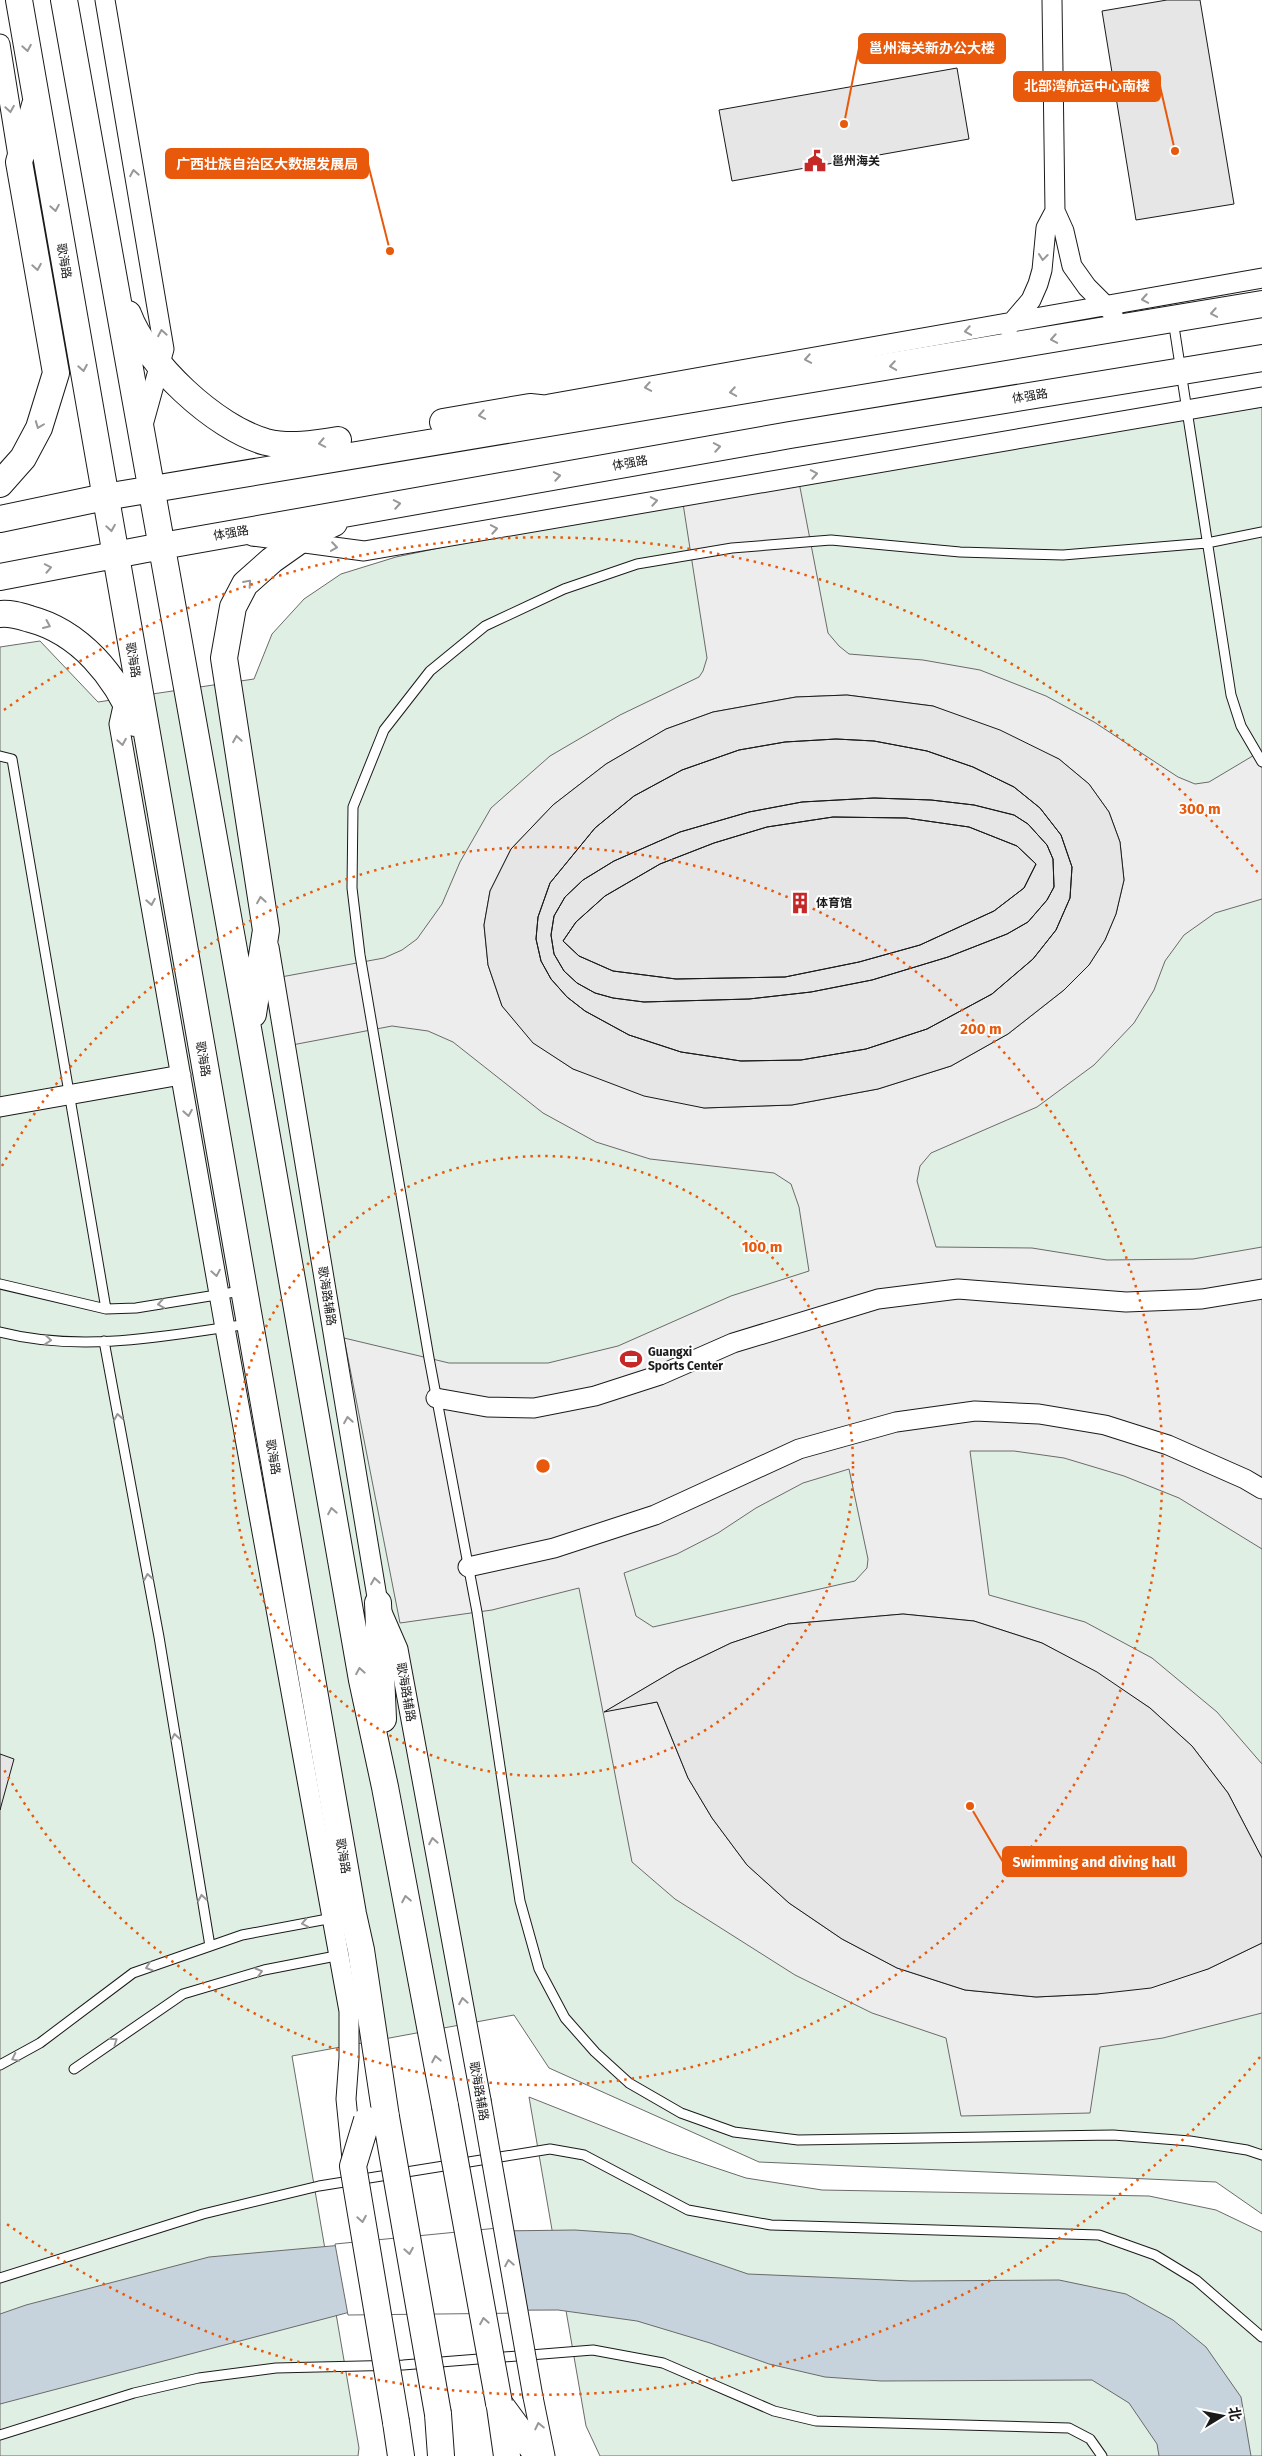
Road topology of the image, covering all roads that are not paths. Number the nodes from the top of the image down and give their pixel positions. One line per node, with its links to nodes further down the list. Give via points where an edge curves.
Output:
1 (19, 0): 6 (main road, 歌海路, one-way to 6)
2 (64, 0): 9 (main road)
3 (105, 0): 18 (street, one-way to 3, via 164,349)
4 (1052, 0): 8 (street)
5 (0, 44): 7 (street, one-way to 7)
6 (36, 100): 7 (main road); 27 (main road, 歌海路, one-way to 27)
7 (18, 162): 25 (main road, one-way to 25, via 56,373 39,428 23,458)
8 (1055, 211): 12 (street, via 1064,231 1072,266); 14 (street, one-way to 14, via 1046,228 1038,284 1031,300)
9 (114, 276): 18 (main road, via 135,332); 24 (main road)
10 (1262, 278): 12 (street, one-way to 12)
11 (1262, 304): 13 (main road, one-way to 13)
12 (1105, 307): 14 (street); 15 (street)
13 (1173, 320): 15 (main road); 19 (lane)
14 (1012, 323): 16 (street); 21 (street, one-way to 21)
15 (1135, 325): 16 (main road, one-way to 16)
16 (979, 352): 23 (main road, one-way to 23)
17 (1262, 358): 19 (main road, 体强路)
18 (160, 365): 21 (main road, one-way to 18, via 308,446 266,442 208,410); 24 (street)
19 (1180, 372): 22 (lane); 28 (main road, 体强路, one-way to 19, via 790,435)
20 (1262, 397): 22 (street)
21 (530, 407): 23 (main road)
22 (1186, 410): 32 (street, one-way to 22, via 364,551); 33 (lane)
23 (600, 414): 26 (main road)
24 (141, 430): 26 (main road)
25 (0, 484)
26 (151, 489): 27 (main road); 34 (main road)
27 (106, 497): 29 (main road); 35 (main road, 歌海路, one-way to 35)
28 (360, 511): 31 (main road, 体强路); 32 (main road)
29 (3, 518)
30 (1262, 532): 33 (lane)
31 (233, 533): 32 (street); 34 (main road, 体强路)
32 (298, 542): 43 (main road, one-way to 32, via 224,658 233,607 246,584)
33 (1207, 543): 42 (lane, via 1231,695 1241,726); 55 (lane, via 1063,555 960,552 831,540 732,548 637,564 564,589 485,626 430,671 384,730 353,807 352,888 361,962)
34 (162, 546): 35 (main road, 体强路); 44 (main road)
35 (115, 555): 36 (main road, 体强路, one-way to 35); 38 (main road, 歌海路)
36 (0, 577)
37 (0, 614): 39 (main road, one-way to 39, via 47,623 82,646 107,672)
38 (133, 660): 39 (street); 41 (main road, 歌海路)
39 (125, 698): 41 (main road); 45 (street, one-way to 45, via 119,724)
40 (0, 756): 46 (lane, via 12,759)
41 (150, 762): 50 (main road, 歌海路)
42 (1262, 762)
43 (266, 930): 44 (main road); 58 (street, 歌海路辅路, one-way to 43)
44 (249, 1034): 59 (main road, one-way to 44, via 362,1680)
45 (181, 1075): 46 (street); 50 (street, one-way to 50)
46 (69, 1094): 47 (street); 51 (lane)
47 (0, 1107)
48 (0, 1284): 51 (lane)
49 (1262, 1288): 55 (street, via 1202,1299 1126,1302 958,1289 878,1299 734,1342 660,1376 595,1396 534,1408 487,1407)
50 (232, 1293): 51 (lane, one-way to 51, via 136,1308); 52 (main road, 歌海路)
51 (106, 1309)
52 (237, 1326): 54 (lane); 60 (main road, 歌海路)
53 (0, 1332): 54 (lane, one-way to 54, via 28,1338)
54 (104, 1341): 61 (lane, one-way to 54, via 159,1637)
55 (436, 1398): 57 (lane)
56 (1262, 1489): 57 (street, via 1168,1446 1105,1425 1039,1414 975,1411 896,1422 799,1449 655,1515 554,1548)
57 (468, 1567): 66 (lane, via 520,1901 539,1969 565,2018 629,2083 681,2113 734,2132 789,2139 1113,2135 1190,2141)
58 (378, 1603): 59 (main road); 75 (street, 歌海路辅路, one-way to 58, bridge, via 398,1649)
59 (385, 1787): 69 (main road, one-way to 59, bridge)
60 (342, 1916): 61 (lane, one-way to 61, via 242,1935); 62 (main road, 歌海路)
61 (210, 1946): 63 (lane, one-way to 63, via 133,1973 40,2043)
62 (350, 1953): 64 (lane, one-way to 62, via 183,1994 264,1970); 65 (main road, 歌海路, via 381,2079); 65 (street, via 346,2099)
63 (0, 2065)
64 (74, 2069)
65 (367, 2121): 71 (main road, one-way to 71, bridge, via 353,2166); 72 (main road, 歌海路, one-way to 72, bridge, via 438,2414)
66 (1262, 2155)
67 (0, 2278): 68 (lane, via 203,2214 319,2186 550,2149 584,2155 688,2210 771,2226 1099,2235 1155,2255 1196,2280)
68 (1262, 2337)
69 (499, 2403): 73 (main road); 74 (main road)
70 (0, 2435): 76 (lane, via 134,2393 199,2378 276,2368 403,2365 593,2350 663,2363 774,2411 816,2421 1069,2428 1090,2440)
71 (401, 2456)
72 (442, 2456)
73 (507, 2456)
74 (538, 2456)
75 (545, 2456)
76 (1102, 2456)

